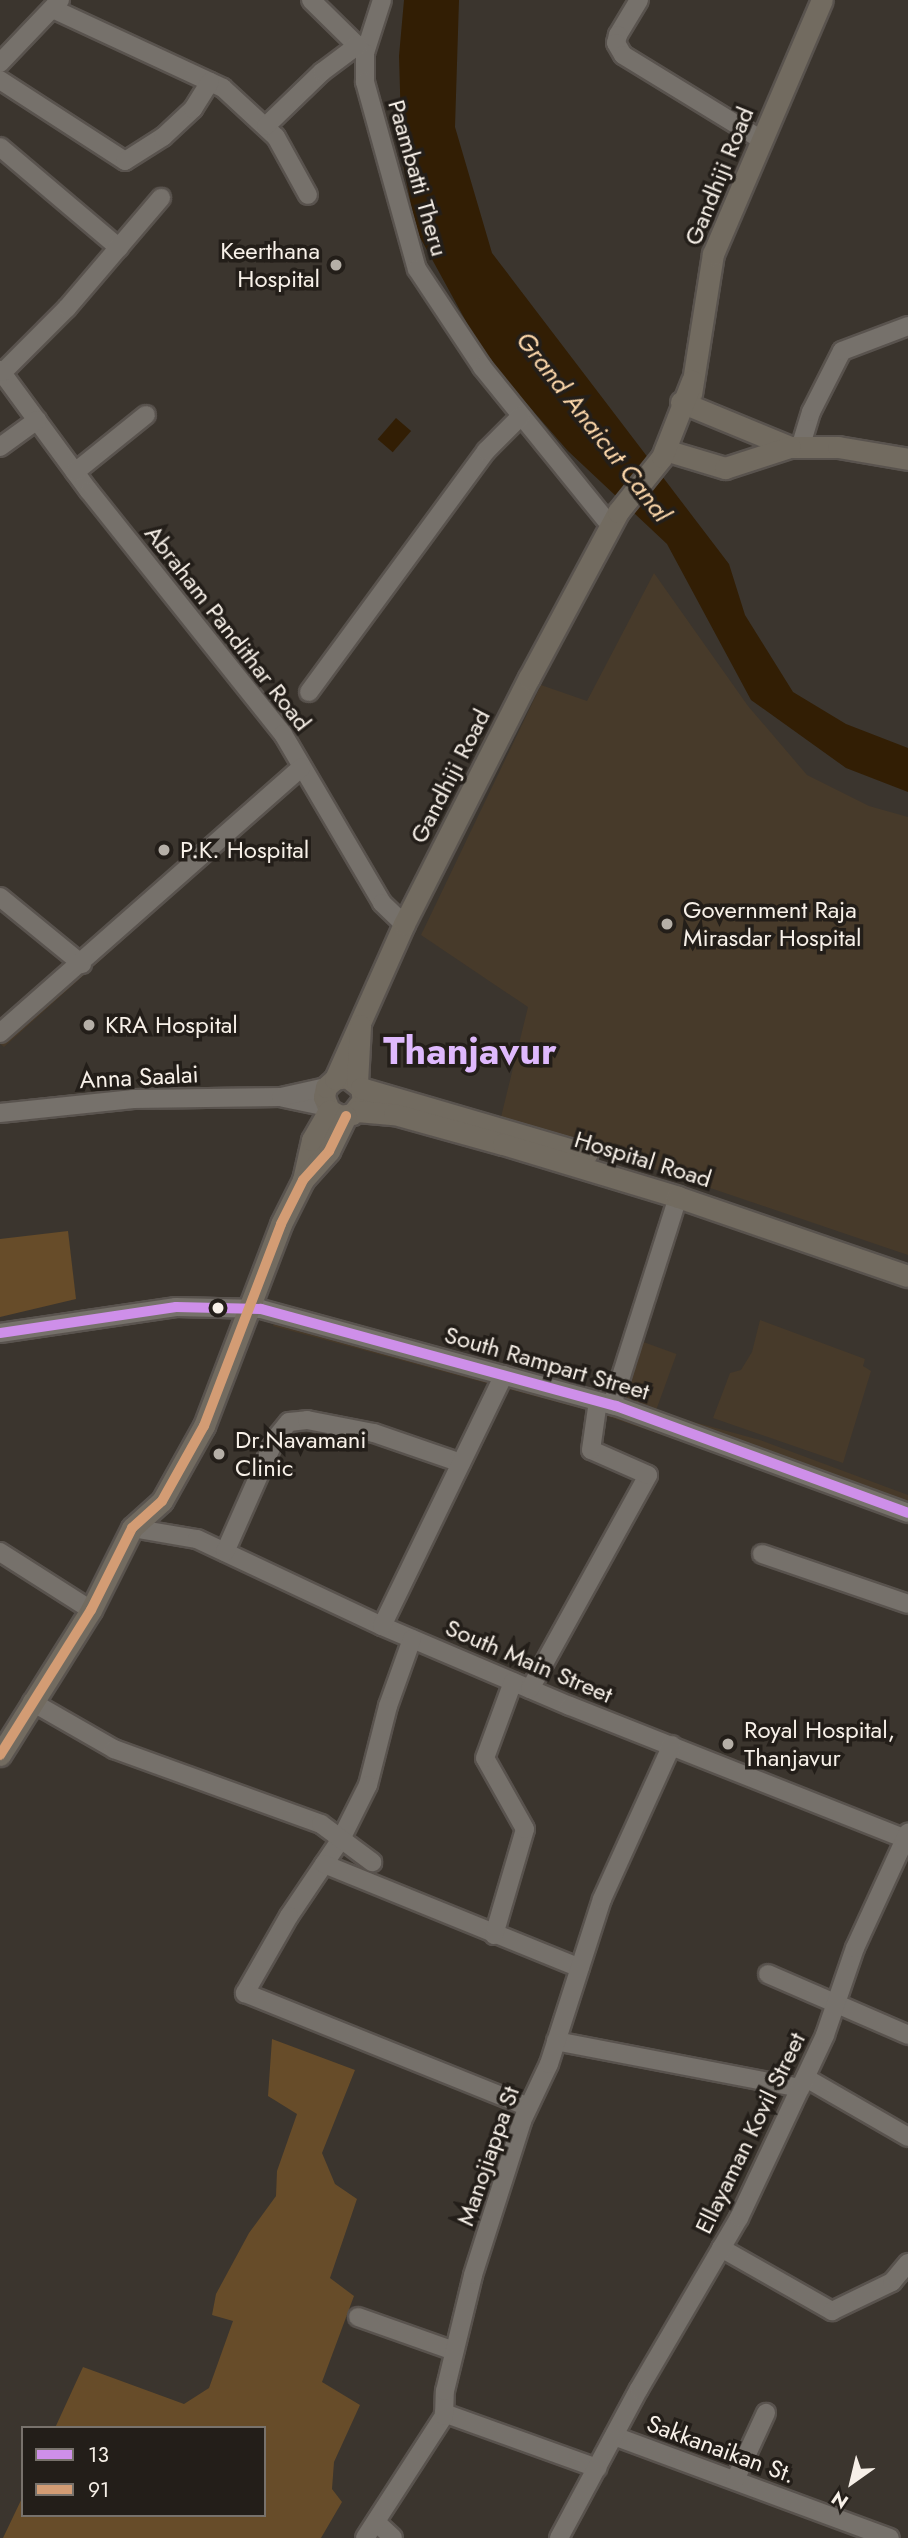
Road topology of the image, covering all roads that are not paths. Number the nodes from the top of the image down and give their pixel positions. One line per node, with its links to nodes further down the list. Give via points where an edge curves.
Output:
1 (311, 0): 6 (street)
2 (382, 0): 6 (street, Paambatti Theru)
3 (639, 0): 11 (street, via 618,35 616,43 623,55)
4 (817, 2): 11 (main road, Gandhiji Road)
5 (57, 4): 7 (street); 9 (street)
6 (362, 49): 10 (street, via 322,72); 20 (street, Paambatti Theru, via 365,82 417,270)
7 (0, 63)
8 (0, 80): 9 (street, via 125,162 163,137 193,109)
9 (210, 82): 10 (street)
10 (266, 126): 13 (street)
11 (760, 139): 18 (main road, Gandhiji Road, via 713,254)
12 (0, 147): 15 (street)
13 (309, 195)
14 (161, 198): 15 (street)
15 (119, 248): 17 (street)
16 (908, 326): 23 (street, via 842,351)
17 (1, 371): 21 (street, Abraham Pandithar Road)
18 (686, 403): 23 (main road, via 728,425); 24 (main road, Gandhiji Road)
19 (146, 415): 26 (street)
20 (521, 416): 27 (street, Paambatti Theru); 28 (street, via 486,451)
21 (37, 419): 22 (street); 26 (street, Abraham Pandithar Road)
22 (0, 447)
23 (795, 447): 24 (main road, via 725,468); 25 (main road, via 838,446)
24 (669, 457): 27 (main road, Gandhiji Road)
25 (908, 459)
26 (75, 472): 29 (street, Abraham Pandithar Road, via 283,734)
27 (618, 516): 31 (main road, Gandhiji Road)
28 (309, 692)
29 (302, 767): 31 (street, Abraham Pandithar Road, via 382,903); 32 (street)
30 (0, 897): 32 (street)
31 (404, 924): 33 (main road, Gandhiji Road)
32 (82, 964): 34 (street)
33 (360, 1025): 35 (main road, Gandhiji Road); 36 (main road, Gandhiji Road)
34 (0, 1033)
35 (359, 1085): 36 (main road, Gandhiji Road, via 363,1100); 39 (main road, Hospital Road, via 676,1183)
36 (337, 1101): 37 (street, Anna Saalai, via 133,1099); 38 (main road, Hospital Road, via 422,1121); 41 (main road, via 329,1151 303,1180)
37 (0, 1113)
38 (678, 1197): 40 (main road, Hospital Road); 44 (street)
39 (908, 1263)
40 (908, 1276)
41 (246, 1307): 42 (street, South Rampart Street, via 106,1314); 43 (street, South Rampart Street); 47 (main road, via 204,1426 162,1501)
42 (0, 1333)
43 (505, 1375): 44 (street, South Rampart Street); 45 (street)
44 (605, 1403): 46 (street, South Rampart Street); 56 (street, via 591,1450 648,1475)
45 (461, 1463): 49 (street, via 374,1433 307,1420 289,1422 275,1439); 53 (street)
46 (908, 1513)
47 (132, 1528): 49 (street, South Main Street, via 198,1539); 52 (main road)
48 (0, 1552): 52 (street)
49 (225, 1552): 53 (street, South Main Street)
50 (762, 1554): 51 (street)
51 (908, 1604)
52 (91, 1609): 57 (main road)
53 (382, 1626): 54 (street, South Main Street)
54 (412, 1639): 55 (street, South Main Street); 61 (street, via 384,1718 368,1785)
55 (513, 1682): 56 (street, South Main Street); 64 (street, via 485,1758 526,1829)
56 (530, 1689): 58 (street, South Main Street)
57 (32, 1702): 59 (main road); 61 (street, via 103,1744 321,1824)
58 (672, 1745): 60 (street, South Main Street); 65 (street, Manojiappa St, via 602,1899)
59 (0, 1755)
60 (907, 1838): 67 (street, Ellayaman Kovil Street)
61 (341, 1839): 62 (street); 63 (street)
62 (372, 1862)
63 (324, 1864): 64 (street); 71 (street, via 245,1993)
64 (494, 1935): 65 (street)
65 (580, 1968): 69 (street, Manojiappa St)
66 (768, 1974): 67 (street)
67 (835, 2001): 68 (street); 70 (street, Ellayaman Kovil Street)
68 (908, 2035)
69 (556, 2041): 70 (street); 71 (street, Manojiappa St)
70 (803, 2083): 72 (street); 73 (street, Ellayaman Kovil Street)
71 (528, 2108): 76 (street, Manojiappa St, via 473,2274)
72 (908, 2137)
73 (721, 2248): 74 (street, via 832,2311 892,2282); 79 (street, Ellayaman Kovil Street)
74 (908, 2263)
75 (358, 2317): 76 (street)
76 (454, 2351): 77 (street, Manojiappa St)
77 (444, 2413): 80 (street); 82 (street, Manojiappa St)
78 (766, 2413): 81 (street)
79 (614, 2436): 80 (street, Ellayaman Kovil Street); 81 (street, Sakkanaikan St.)
80 (599, 2464): 85 (street, Ellayaman Kovil Street)
81 (735, 2480): 86 (street, Sakkanaikan St.)
82 (376, 2522): 83 (street, Manojiappa St); 84 (street)
83 (365, 2538)
84 (393, 2538)
85 (559, 2538)
86 (890, 2538)

